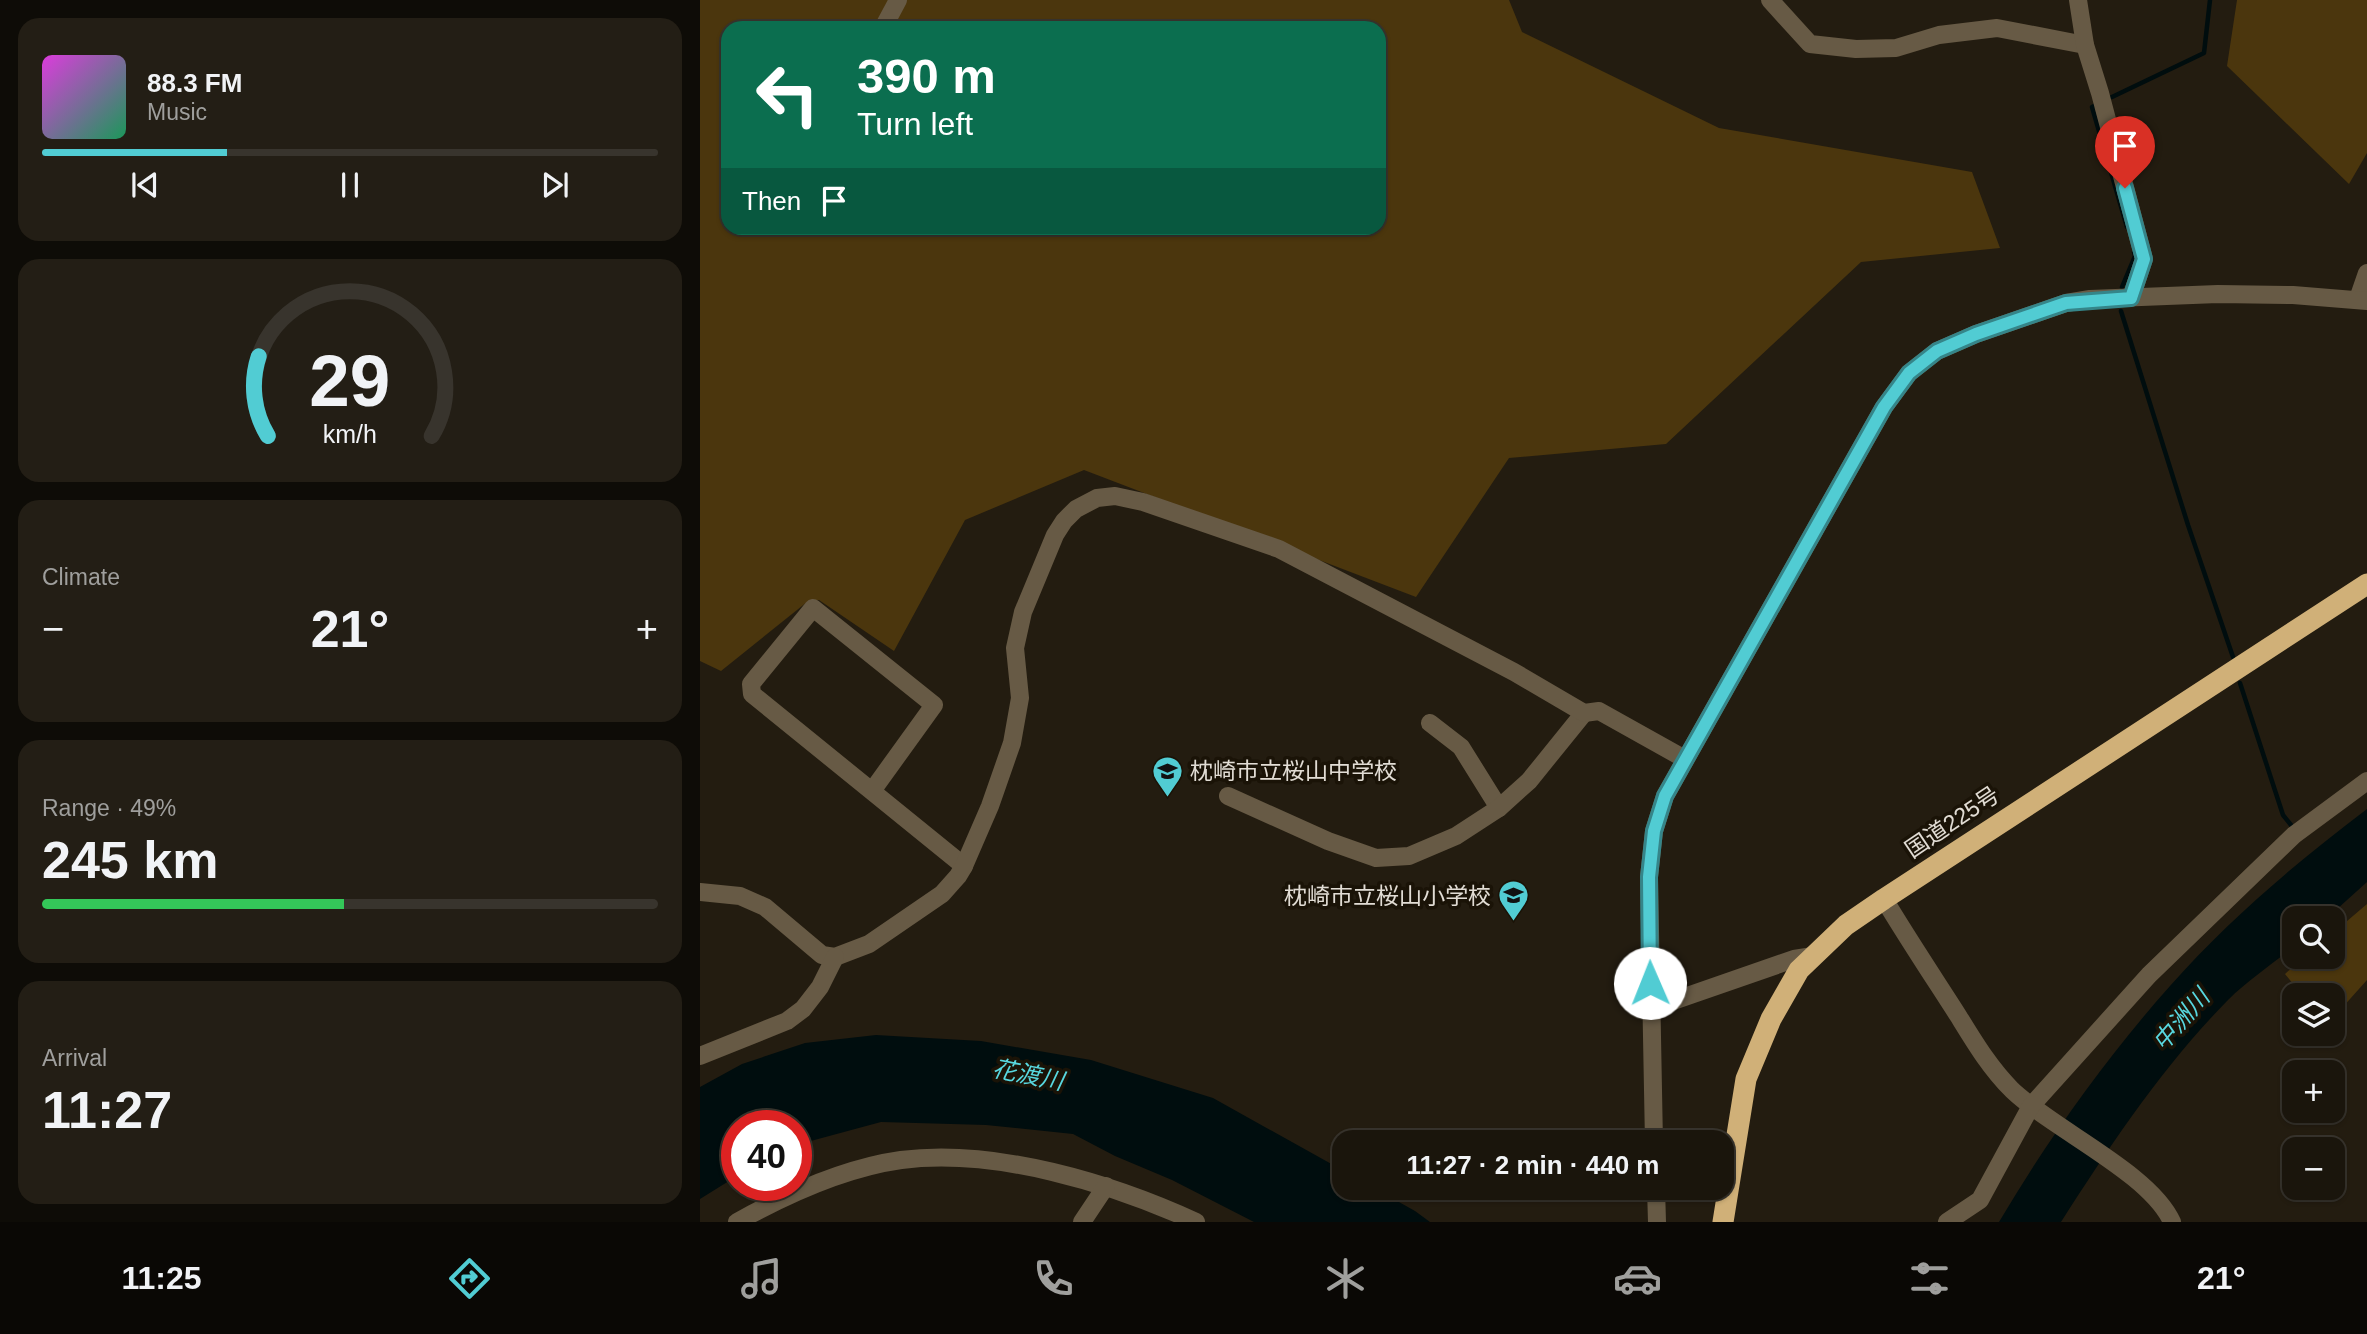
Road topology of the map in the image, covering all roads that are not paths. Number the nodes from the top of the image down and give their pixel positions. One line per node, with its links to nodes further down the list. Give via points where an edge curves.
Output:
1 (898, 0): 4 (street)
2 (1770, 0): 5 (street, via 1811,44 1896,48 1939,35 1997,28)
3 (2078, 0): 5 (street)
4 (887, 21)
5 (2085, 45): 7 (street, via 2144,259)
6 (2367, 273): 8 (street)
7 (2131, 298): 8 (street, via 2217,293); 12 (street, via 2066,303 2042,311 1937,351 1909,373 1884,407)
8 (2362, 300)
9 (2367, 584): 19 (highway, 国道225号)
10 (1584, 713): 12 (street, via 1599,711); 16 (street, via 1529,781); 17 (street, via 1279,549 1143,502 1115,496 1097,498 1064,521 1023,612 1015,648 1020,698 1017,720 990,806)
11 (1430, 723): 16 (street, via 1461,747)
12 (1685, 759): 22 (street, via 1665,796 1654,831 1649,877)
13 (2367, 781): 24 (street, via 2294,835 2149,975)
14 (872, 791): 14 (street, via 752,694 751,684 813,608 934,705); 17 (street)
15 (1228, 796): 16 (street, via 1376,858 1409,856 1428,849)
16 (1499, 808)
17 (964, 866): 21 (street, via 942,894 869,944)
18 (700, 892): 21 (street, via 740,896 765,907 822,955)
19 (1884, 900): 20 (highway, 国道225号, via 1846,925); 24 (street, via 1988,1064)
20 (1813, 956): 22 (street); 32 (highway, 国道225号, via 1799,970 1771,1019 1746,1079)
21 (835, 957): 23 (street, via 803,1009)
22 (1650, 1009): 25 (street)
23 (700, 1056)
24 (2036, 1110): 33 (street, via 1980,1200); 34 (street, via 2148,1189)
25 (1654, 1130)
26 (1106, 1186): 28 (street, via 1006,1164 902,1160 822,1182); 29 (street); 30 (street)
27 (1656, 1200): 31 (street)
28 (737, 1222)
29 (1083, 1222)
30 (1196, 1222)
31 (1657, 1222)
32 (1723, 1222)
33 (1947, 1222)
34 (2172, 1222)

